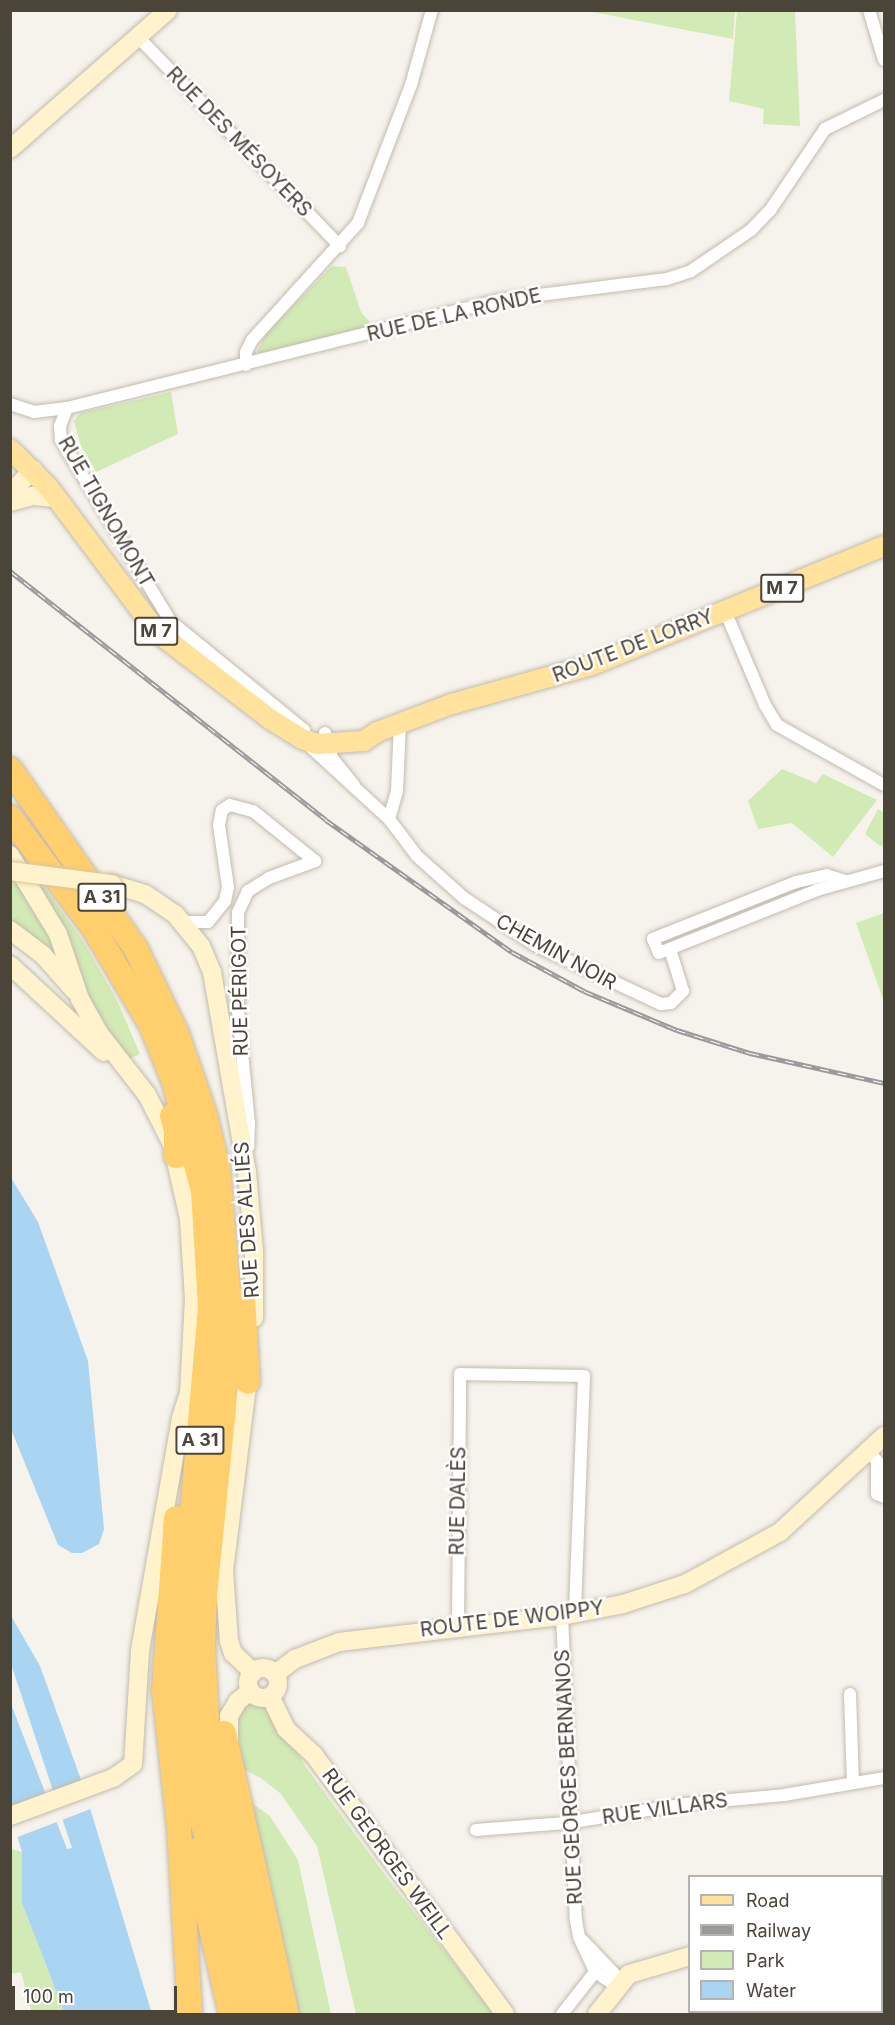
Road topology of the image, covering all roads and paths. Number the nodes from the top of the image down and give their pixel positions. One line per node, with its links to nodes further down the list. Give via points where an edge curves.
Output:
1 (168, 10): 4 (main road)
2 (432, 10): 8 (street, via 411,85 369,201)
3 (869, 10): 5 (street)
4 (138, 37): 7 (main road); 8 (street, RUE DES MÉSOYERS)
5 (885, 60)
6 (885, 100): 9 (street, RUE DE LA RONDE, via 825,129 771,209 751,230 692,271 667,279 500,300)
7 (10, 148)
8 (340, 246): 9 (street, via 252,339 246,352)
9 (246, 366): 11 (street, RUE DE LA RONDE)
10 (10, 404): 11 (street, RUE DE LA RONDE, via 34,412)
11 (67, 408): 20 (street, RUE TIGNOMONT, via 60,426 61,440 170,621)
12 (10, 449): 13 (main road, ROUTE DE LORRY)
13 (33, 470): 14 (main road); 15 (main road, ROUTE DE LORRY / M 7)
14 (10, 493)
15 (55, 498): 16 (main road, via 33,496); 20 (main road, ROUTE DE LORRY / M 7, via 153,627)
16 (10, 502)
17 (885, 546): 18 (main road, ROUTE DE LORRY / M 7)
18 (725, 611): 19 (main road, ROUTE DE LORRY / M 7, via 592,665 458,702); 23 (street, via 777,725)
19 (400, 723): 21 (main road, ROUTE DE LORRY / M 7, via 364,741); 26 (street, via 397,791)
20 (299, 733): 21 (main road, ROUTE DE LORRY / M 7); 24 (street, CHEMIN NOIR)
21 (327, 739): 24 (street, CHEMIN NOIR, via 332,758)
22 (10, 769): 37 (highway, A 31, via 130,940)
23 (885, 785)
24 (358, 792): 26 (street, CHEMIN NOIR)
25 (10, 817): 31 (highway, A 31)
26 (389, 819): 34 (street, CHEMIN NOIR, via 417,856 464,898 535,945 650,1001 671,1003 683,991)
27 (10, 855): 36 (main road, via 58,934)
28 (10, 871): 32 (main road, RUE DES ALLIÉS, bridge, via 112,884 145,894)
29 (885, 872): 30 (street)
30 (845, 881): 34 (street); 34 (street, via 827,875 796,882 653,939 659,953)
31 (67, 892): 39 (highway, via 74,916 147,1047 176,1131); 68 (highway, A 31, via 115,961 151,1025 174,1082 203,1191 210,1307 184,1607 183,1697 196,1794)
32 (183, 922): 40 (main road, RUE DES ALLIÉS, via 201,946 212,972); 40 (street, RUE PÉRIGOT, via 208,922 225,901 228,887 219,825 222,810 230,805 253,812 315,861 269,878 248,891 238,912 240,1053 249,1123)
33 (10, 930): 36 (main road, via 43,954)
34 (670, 949)
35 (10, 965): 38 (main road)
36 (80, 999): 38 (main road)
37 (177, 1034): 42 (highway, via 204,1079 225,1151 242,1262); 69 (highway, A 31, via 205,1115 218,1168 229,1302 224,1408 205,1604 207,1720 217,1788)
38 (125, 1068): 39 (main road, via 157,1112)
39 (176, 1156): 43 (main road, via 189,1219 194,1298)
40 (246, 1172): 42 (main road, RUE DES ALLIÉS, via 254,1252)
41 (460, 1374): 48 (street, RUE GEORGES BERNANOS, via 584,1376); 49 (street, RUE DALÈS)
42 (248, 1382): 47 (main road, RUE DES ALLIÉS)
43 (189, 1393): 55 (highway, via 164,1638); 59 (main road, via 181,1418 140,1651 135,1754 129,1769)
44 (885, 1436): 45 (main road, ROUTE DE WOIPPY)
45 (869, 1452): 46 (street, via 877,1461 877,1494); 48 (main road, ROUTE DE WOIPPY, via 780,1532 712,1572 662,1593)
46 (885, 1497)
47 (224, 1570): 50 (main road, RUE DES ALLIÉS, via 229,1641 233,1653); 56 (highway, via 219,1696)
48 (568, 1615): 49 (main road, ROUTE DE WOIPPY); 60 (street, RUE GEORGES BERNANOS)
49 (458, 1628): 51 (main road, ROUTE DE WOIPPY, via 339,1642 295,1659)
50 (253, 1672): 51 (main road, via 264,1668); 52 (main road)
51 (275, 1674): 54 (main road, via 277,1688)
52 (251, 1691): 54 (main road, via 262,1697); 56 (main road, via 238,1701 229,1716)
53 (850, 1694): 58 (street)
54 (270, 1696): 71 (main road, RUE GEORGES WEILL, via 286,1729 314,1755)
55 (170, 1756): 66 (highway, via 179,1828); 67 (highway)
56 (228, 1756): 70 (highway)
57 (885, 1778): 58 (street, RUE VILLARS)
58 (853, 1784): 60 (street, RUE VILLARS)
59 (10, 1816)
60 (571, 1822): 61 (street, RUE VILLARS); 62 (street, RUE GEORGES BERNANOS)
61 (476, 1830)
62 (579, 1937): 64 (street, RUE GEORGES BERNANOS); 65 (street)
63 (688, 1957): 65 (main road, via 636,1970)
64 (595, 1972): 65 (street); 72 (street)
65 (620, 1984): 73 (main road)
66 (190, 2014)
67 (231, 2014)
68 (249, 2014)
69 (269, 2014)
70 (287, 2014)
71 (505, 2014)
72 (562, 2014)
73 (597, 2014)

